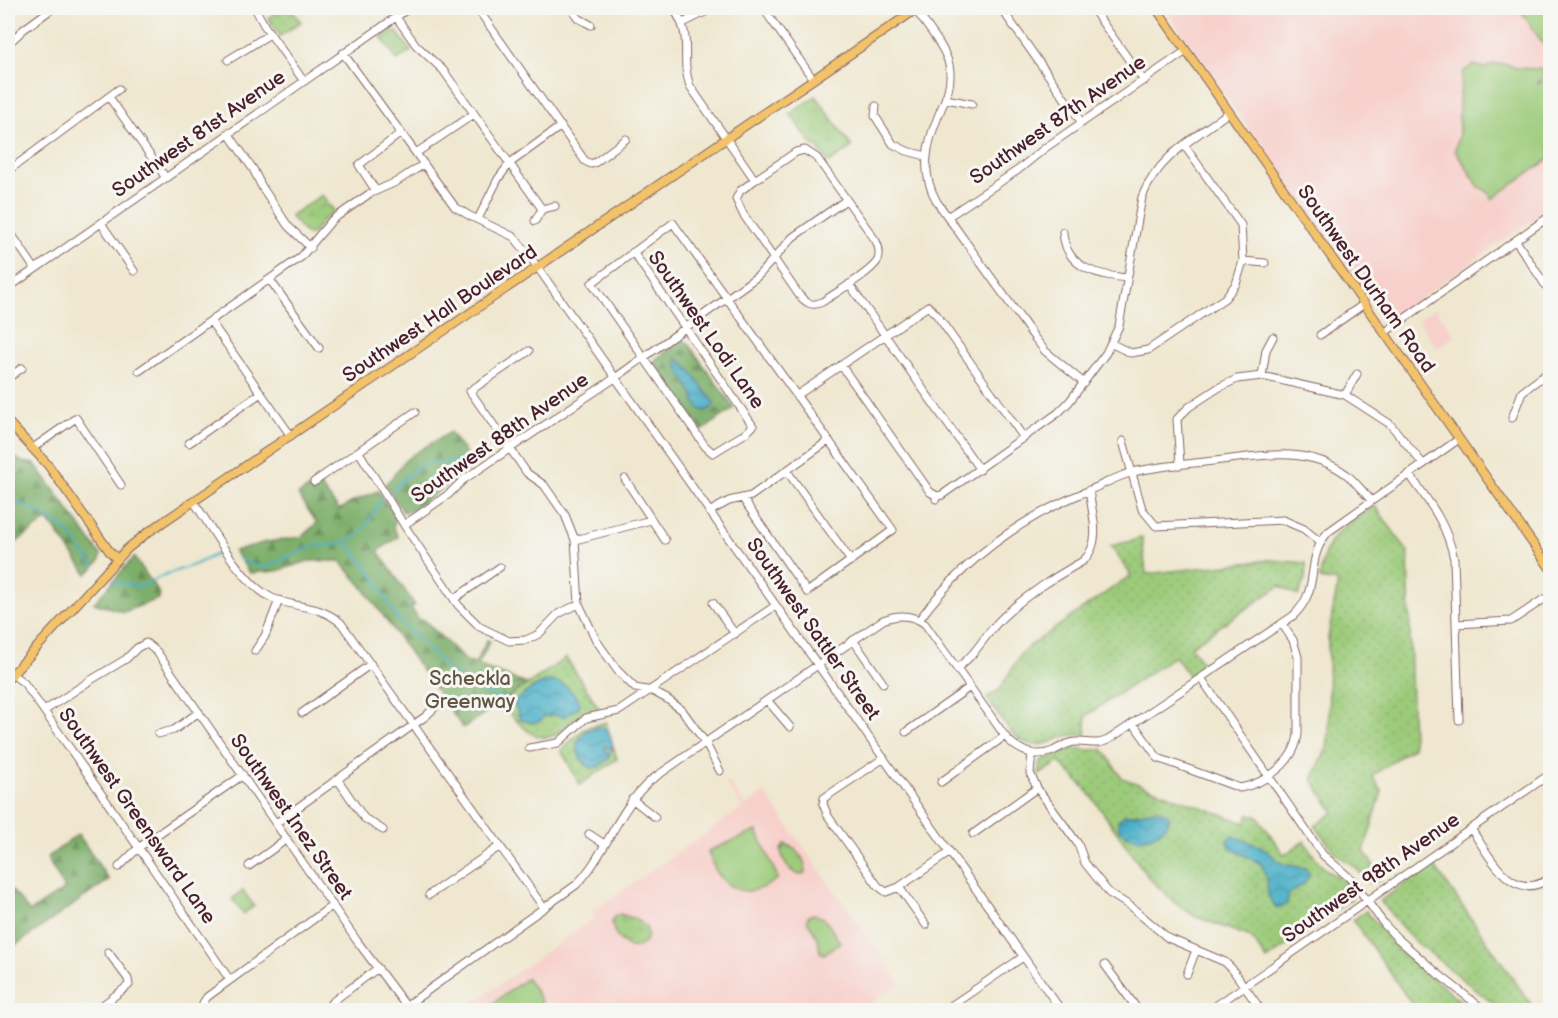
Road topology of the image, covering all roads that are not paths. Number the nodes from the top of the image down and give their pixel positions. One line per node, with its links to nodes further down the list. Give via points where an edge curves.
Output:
1 (255, 8): 16 (street)
2 (409, 8): 13 (street, Southwest 81st Avenue)
3 (477, 8): 32 (street)
4 (571, 8): 15 (street, via 578,18)
5 (673, 8): 14 (street)
6 (713, 8): 14 (street)
7 (762, 8): 21 (street)
8 (917, 8): 21 (main road, Southwest Hall Boulevard); 26 (street, via 949,62 951,78)
9 (1001, 8): 31 (street)
10 (1092, 8): 23 (street)
11 (1156, 8): 18 (main road, Southwest Durham Road)
12 (49, 9): 17 (street)
13 (396, 17): 19 (street, Southwest 81st Avenue); 30 (street)
14 (683, 23): 35 (street, via 690,86)
15 (591, 25)
16 (270, 34): 20 (street); 22 (street)
17 (8, 44)
18 (1186, 51): 23 (street, Southwest 87th Avenue); 29 (main road, Southwest Durham Road)
19 (343, 53): 22 (street, Southwest 81st Avenue); 34 (street, Southwest Sattler Street)
20 (228, 60)
21 (813, 79): 35 (main road, Southwest Hall Boulevard)
22 (303, 80): 33 (street, Southwest 81st Avenue)
23 (1144, 81): 31 (street, Southwest 87th Avenue)
24 (119, 89): 25 (street)
25 (109, 97): 42 (street); 43 (street)
26 (946, 99): 27 (street); 39 (street)
27 (972, 104)
28 (876, 106): 39 (street, via 875,116 893,144)
29 (1229, 112): 37 (street); 71 (main road, Southwest Durham Road)
30 (474, 114): 38 (street); 40 (street)
31 (1082, 123): 49 (street, Southwest 87th Avenue)
32 (561, 126): 36 (street, via 591,164); 40 (street)
33 (228, 133): 43 (street, Southwest 81st Avenue); 57 (street, via 288,226)
34 (401, 133): 38 (street, Southwest Sattler Street); 45 (street, via 359,165)
35 (726, 139): 44 (street); 62 (main road, Southwest Hall Boulevard)
36 (626, 140)
37 (1184, 145): 60 (street, via 1241,225); 65 (street, via 1167,158 1148,183)
38 (416, 153): 41 (street, Southwest Sattler Street)
39 (926, 156): 49 (street, via 929,189)
40 (510, 163): 48 (street); 51 (street)
41 (424, 164): 45 (street); 51 (street, Southwest Sattler Street, via 455,207)
42 (8, 171)
43 (166, 178): 53 (street, Southwest 81st Avenue)
44 (755, 180): 46 (street, via 805,150 817,158); 59 (street, via 738,194 737,204)
45 (376, 191): 57 (street, via 326,225)
46 (846, 200): 59 (street, Southwest 88th Avenue, via 793,237); 67 (street, via 876,241 879,252 876,263)
47 (555, 206): 48 (street)
48 (542, 209): 52 (street)
49 (949, 216): 90 (street, via 1045,351)
50 (1551, 216): 56 (street)
51 (478, 219): 62 (street, Southwest Sattler Street, via 514,237)
52 (535, 222)
53 (101, 223): 63 (street, Southwest 81st Avenue); 64 (street)
54 (8, 229): 63 (street)
55 (1063, 232): 65 (street, via 1064,244 1079,263 1095,273)
56 (1516, 241): 69 (street); 74 (street)
57 (311, 248): 66 (street)
58 (633, 252): 70 (street, via 673,223); 73 (street, Southwest Lodi Lane); 81 (street, via 592,283)
59 (774, 259): 67 (street, via 808,303 819,304); 70 (street, Southwest 88th Avenue)
60 (1243, 261): 61 (street); 78 (street, via 1236,284 1226,298 1148,350 1131,352)
61 (1265, 262)
62 (537, 267): 89 (street, Southwest Sattler Street); 97 (main road, Southwest Hall Boulevard)
63 (36, 268): 68 (street, Southwest 81st Avenue)
64 (134, 272)
65 (1127, 278): 78 (street)
66 (270, 280): 72 (street); 79 (street)
67 (849, 284): 75 (street)
68 (8, 288)
69 (1551, 292)
70 (727, 298): 73 (street, Southwest 88th Avenue); 93 (street)
71 (1364, 304): 74 (main road, Southwest Durham Road); 76 (street)
72 (211, 322): 84 (street); 91 (street)
73 (685, 329): 81 (street, Southwest 88th Avenue); 81 (street, Southwest Lodi Lane, via 753,426 746,433 713,453)
74 (1384, 333): 99 (main road, Southwest Durham Road)
75 (884, 335): 82 (street); 98 (street, via 928,306); 108 (street)
76 (1320, 335)
77 (1273, 337): 87 (street, via 1266,350)
78 (1112, 344): 90 (street)
79 (319, 348)
80 (529, 351): 104 (street, via 470,391)
81 (643, 357): 89 (street, Southwest 88th Avenue)
82 (841, 366): 93 (street); 108 (street, via 930,492 937,497)
83 (22, 368): 88 (street)
84 (139, 371)
85 (1551, 371): 95 (street, via 1522,392)
86 (1358, 374): 92 (street)
87 (1262, 376): 92 (street); 107 (street, via 1237,379 1218,388 1177,419)
88 (8, 378)
89 (615, 378): 104 (street, Southwest 88th Avenue); 119 (street, Southwest Sattler Street)
90 (1084, 383): 98 (street, via 1063,408)
91 (261, 393): 97 (street); 102 (street)
92 (1345, 395): 106 (street, via 1390,424)
93 (796, 396): 100 (street)
94 (415, 412): 105 (street)
95 (1512, 418)
96 (8, 422): 103 (main road)
97 (291, 436): 118 (main road, Southwest Hall Boulevard)
98 (1024, 438): 108 (street)
99 (1459, 439): 106 (street); 128 (main road, Southwest Durham Road)
100 (828, 441): 109 (street); 126 (street, via 893,530)
101 (1123, 441): 110 (street)
102 (189, 443)
103 (33, 448): 114 (street, via 76,418); 125 (main road)
104 (510, 449): 121 (street, Southwest 88th Avenue); 122 (street, via 555,500)
105 (359, 452): 113 (street); 121 (street)
106 (1423, 464): 111 (street)
107 (1180, 465): 110 (street); 117 (street, via 1301,455 1347,475)
108 (980, 470)
109 (787, 471): 116 (street); 126 (street)
110 (1132, 472): 115 (street); 124 (street, via 1142,509 1156,526 1282,520)
111 (1409, 474): 117 (street); 137 (street, via 1441,519 1450,539)
112 (625, 479): 120 (street)
113 (314, 482)
114 (121, 485)
115 (1089, 490): 135 (street, via 1046,510 978,554); 143 (street, via 1095,541 1089,555 1012,609)
116 (743, 499): 119 (street, via 729,501); 126 (street, via 807,592)
117 (1371, 500): 124 (street, via 1332,528)
118 (194, 502): 125 (main road, Southwest Hall Boulevard, via 147,533); 131 (street, via 244,575 258,589)
119 (709, 512): 134 (street, Southwest Sattler Street)
120 (651, 520): 122 (street); 123 (street)
121 (404, 525): 130 (street)
122 (576, 540): 133 (street)
123 (665, 540)
124 (1320, 542): 136 (street, via 1308,596)
125 (118, 559): 144 (main road, Southwest Hall Boulevard)
126 (851, 561)
127 (500, 567): 130 (street)
128 (1551, 568)
129 (1544, 598): 137 (street, via 1511,621)
130 (454, 599): 133 (street, via 480,627 518,642 539,634 558,614)
131 (279, 600): 140 (street); 141 (street, via 327,613 341,623)
132 (713, 603): 138 (street)
133 (579, 604): 148 (street, via 596,640 618,670 635,687)
134 (775, 606): 138 (street); 142 (street, Southwest Sattler Street)
135 (919, 620): 139 (street, via 901,615 890,617); 143 (street)
136 (1282, 624): 145 (street); 168 (street, via 1298,657 1298,734 1291,756)
137 (1456, 624): 154 (street)
138 (735, 634): 148 (street)
139 (853, 640): 142 (street); 146 (street)
140 (255, 651)
141 (371, 664): 153 (street); 156 (street)
142 (818, 664): 149 (street); 164 (street, Southwest Sattler Street)
143 (957, 668): 147 (street)
144 (10, 677): 151 (street, Southwest Greensward Lane, via 24,683)
145 (1201, 678): 155 (street); 168 (street)
146 (883, 682)
147 (970, 687): 158 (street); 160 (street)
148 (652, 691): 161 (street, via 682,710); 162 (street, via 620,711 586,718 558,743)
149 (768, 700): 157 (street); 161 (street)
150 (441, 701): 156 (street)
151 (44, 711): 152 (street, Southwest Inez Street, via 146,643 157,652); 182 (street, Southwest Greensward Lane)
152 (199, 712): 159 (street, via 174,730); 167 (street, Southwest Inez Street)
153 (302, 713)
154 (1459, 720)
155 (1133, 723): 163 (street, via 1098,744 1073,742 1050,752); 168 (street, via 1153,753 1165,762 1240,788)
156 (414, 725): 169 (street); 181 (street)
157 (790, 727)
158 (906, 732)
159 (158, 734)
160 (1005, 736): 163 (street, via 1016,747); 170 (street)
161 (705, 742): 165 (street); 172 (street, via 651,780)
162 (529, 748)
163 (1032, 753): 171 (street, via 1030,773)
164 (884, 758): 183 (street, Southwest Sattler Street); 187 (street, via 824,798 823,804 878,886 886,892)
165 (720, 771)
166 (1551, 774): 175 (street, Southwest 98th Avenue)
167 (243, 775): 174 (street, Southwest Inez Street); 182 (street)
168 (1268, 775): 189 (street, via 1323,855)
169 (338, 780): 174 (street); 176 (street, via 363,818)
170 (941, 782)
171 (1037, 788): 178 (street); 193 (street, via 1109,893 1168,938)
172 (633, 798): 173 (street); 180 (street)
173 (655, 816)
174 (276, 823): 179 (street, Southwest Inez Street)
175 (1470, 829): 186 (street, via 1510,881 1532,887); 189 (street, Southwest 98th Avenue)
176 (383, 830)
177 (589, 834): 180 (street)
178 (973, 834)
179 (287, 839): 184 (street); 190 (street, Southwest Inez Street)
180 (604, 844): 191 (street, via 581,880)
181 (500, 846): 188 (street); 191 (street)
182 (138, 848): 185 (street); 199 (street, Southwest Greensward Lane)
183 (950, 852): 187 (street); 195 (street, Southwest Sattler Street)
184 (249, 866)
185 (119, 867)
186 (1551, 878)
187 (899, 887): 192 (street)
188 (429, 895)
189 (1368, 900): 200 (street, Southwest 98th Avenue); 210 (street, via 1397,938)
190 (333, 905): 197 (street, Southwest Inez Street); 199 (street)
191 (543, 908): 202 (street)
192 (926, 926)
193 (1196, 950): 198 (street); 200 (street, via 1225,962)
194 (108, 952): 203 (street, via 129,985)
195 (1023, 957): 205 (street); 206 (street, Southwest Sattler Street)
196 (1105, 965): 207 (street)
197 (378, 968): 201 (street); 202 (street, Southwest Inez Street)
198 (1187, 974)
199 (230, 980): 204 (street, via 207,997 203,1003)
200 (1244, 987): 208 (street, Southwest 98th Avenue); 209 (street)
201 (328, 1008)
202 (407, 1008)
203 (96, 1011)
204 (207, 1011)
205 (945, 1011)
206 (1061, 1011)
207 (1138, 1011)
208 (1210, 1011)
209 (1261, 1011)
210 (1484, 1011)

